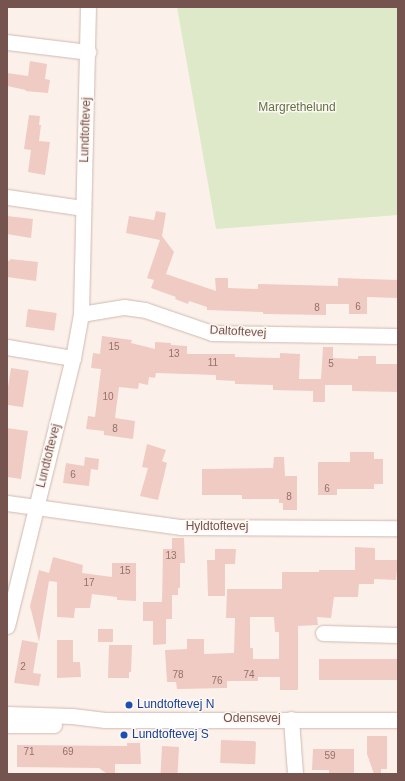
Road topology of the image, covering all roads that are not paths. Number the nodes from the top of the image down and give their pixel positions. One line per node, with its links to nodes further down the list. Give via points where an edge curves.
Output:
1 (88, 7): 3 (street, Lundtoftevej)
2 (7, 42): 3 (street)
3 (88, 52): 5 (street, Lundtoftevej)
4 (7, 197): 5 (street)
5 (84, 208): 6 (street, Lundtoftevej)
6 (81, 314): 7 (street, Daltoftevej, via 124,307 145,310 212,333); 9 (street, Lundtoftevej)
7 (398, 336)
8 (7, 347): 9 (street)
9 (73, 358): 11 (street, Lundtoftevej)
10 (7, 503): 11 (street)
11 (37, 507): 12 (street, Hyldtoftevej, via 181,527); 13 (street, Lundtoftevej)
12 (398, 528)
13 (7, 626)
14 (323, 634): 15 (street)
15 (398, 635)
16 (7, 714): 18 (street, Odensevej)
17 (291, 719): 18 (street, Odensevej); 19 (street, Odensevej); 21 (street)
18 (105, 720): 20 (street, Odensevej, via 76,725)
19 (398, 720)
20 (7, 725)
21 (295, 774)

